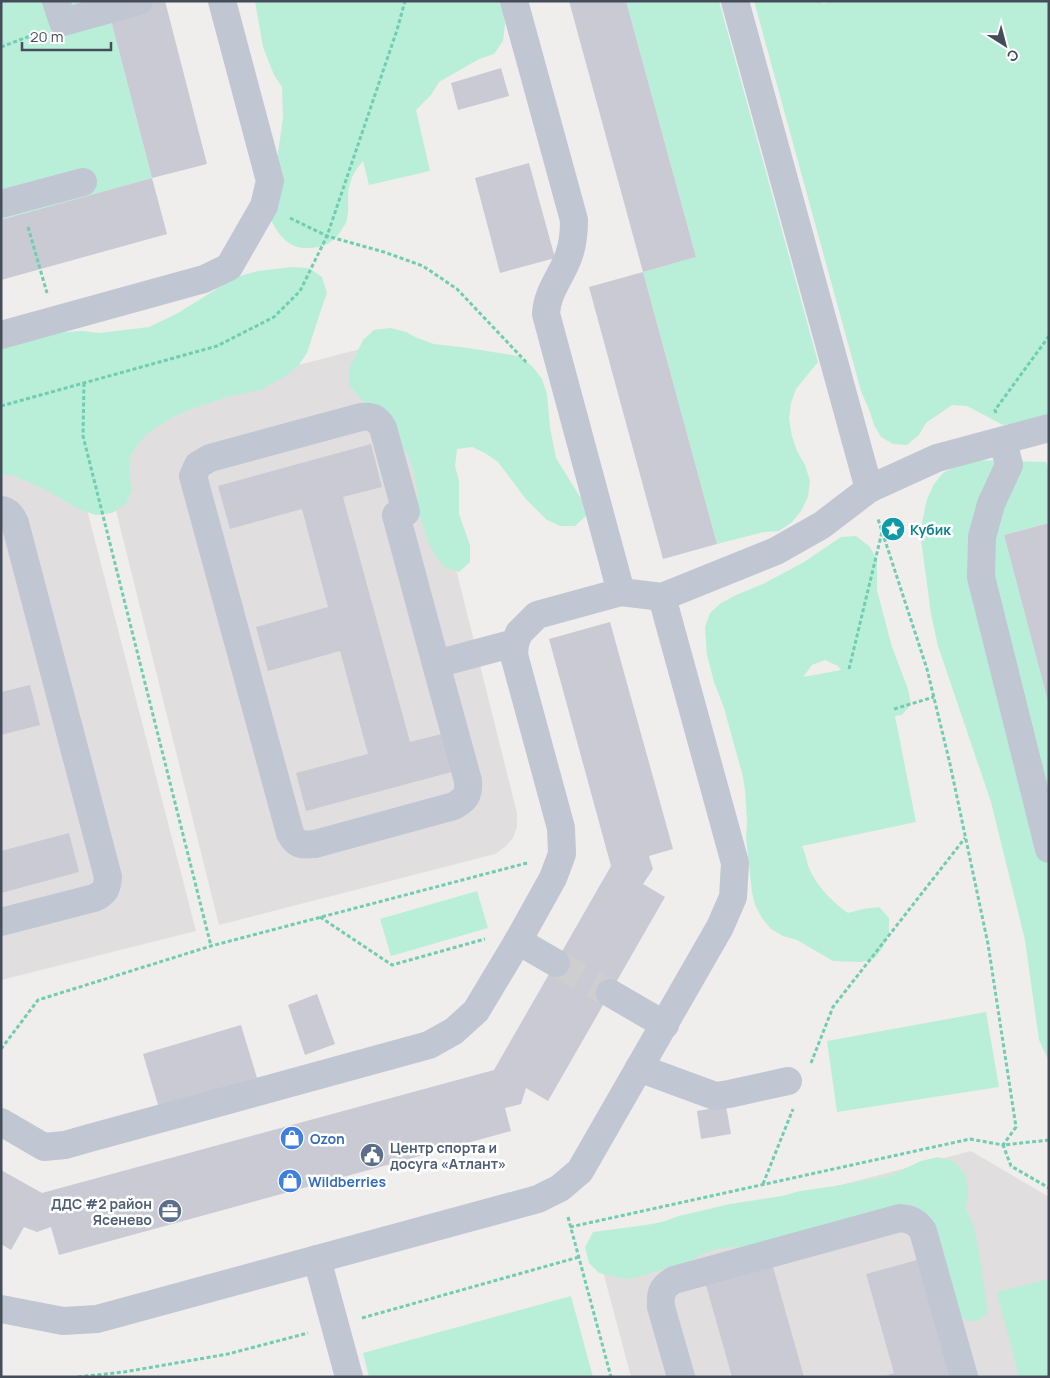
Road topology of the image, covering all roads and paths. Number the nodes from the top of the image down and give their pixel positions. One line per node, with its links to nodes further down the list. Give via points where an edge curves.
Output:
1 (56, 1): 2 (lane, via 63,22)
2 (139, 1)
3 (222, 1): 8 (lane, via 270,181)
4 (514, 1): 19 (lane, via 574,220 568,257 547,303 546,314)
5 (735, 1): 16 (lane)
6 (82, 182): 7 (lane)
7 (11, 201): 9 (path)
8 (264, 206): 9 (lane, via 229,266 204,279); 12 (path, via 327,236 423,266 457,289)
9 (55, 320): 10 (lane)
10 (1, 335)
11 (1049, 336): 15 (path, via 995,410)
12 (531, 367)
13 (84, 383): 32 (path, via 83,436)
14 (1049, 428): 15 (lane)
15 (1002, 441): 16 (lane, via 937,458); 27 (lane, via 1009,465 991,504 982,537 981,577)
16 (869, 489): 18 (path); 20 (lane, via 822,525 776,551)
17 (1, 510): 30 (lane, via 11,515 15,523 108,877 108,886 94,898)
18 (882, 532): 23 (path); 24 (path)
19 (621, 592): 20 (lane); 21 (lane, via 537,615 519,633)
20 (662, 597): 35 (lane, via 735,863 733,897 720,927)
21 (515, 643): 22 (lane); 28 (lane, via 514,655 561,828)
22 (436, 664): 22 (lane, via 468,781 464,800 454,806 315,844 303,845 295,841 290,833 193,476 198,465 210,458 361,417 371,416 378,420 406,512 396,515)
23 (849, 668)
24 (934, 698): 25 (path); 26 (path)
25 (894, 709)
26 (966, 838): 38 (path, via 833,1007); 41 (path, via 988,944 1016,1127)
27 (1049, 849)
28 (562, 854): 29 (path); 31 (lane, via 553,878)
29 (320, 917): 31 (path, via 392,965 493,936); 32 (path)
30 (1, 922)
31 (518, 941): 33 (lane); 39 (lane, via 476,1011 454,1031 429,1045 65,1146 44,1147)
32 (211, 946): 36 (path, via 38,1000)
33 (556, 963)
34 (610, 993): 35 (lane)
35 (665, 1024): 37 (lane)
36 (1, 1049)
37 (639, 1068): 38 (lane, via 715,1096); 43 (lane, via 580,1171)
38 (797, 1085): 42 (path)
39 (1, 1122)
40 (1049, 1140): 41 (path)
41 (1003, 1144): 42 (path, via 970,1139); 44 (path, via 1011,1166)
42 (762, 1185): 45 (path)
43 (560, 1188): 45 (path); 47 (lane, via 538,1199)
44 (1049, 1188)
45 (570, 1227): 46 (path)
46 (578, 1257): 49 (path); 52 (path)
47 (317, 1259): 48 (lane, via 97,1319 63,1321); 49 (lane)
48 (1, 1309)
49 (336, 1325): 50 (path, via 228,1354); 51 (lane)
50 (78, 1377)
51 (349, 1377)
52 (611, 1377)
53 (681, 1377): 54 (lane, via 661,1307 660,1296 666,1285 674,1280 900,1218 910,1218 924,1230)
54 (964, 1377)

